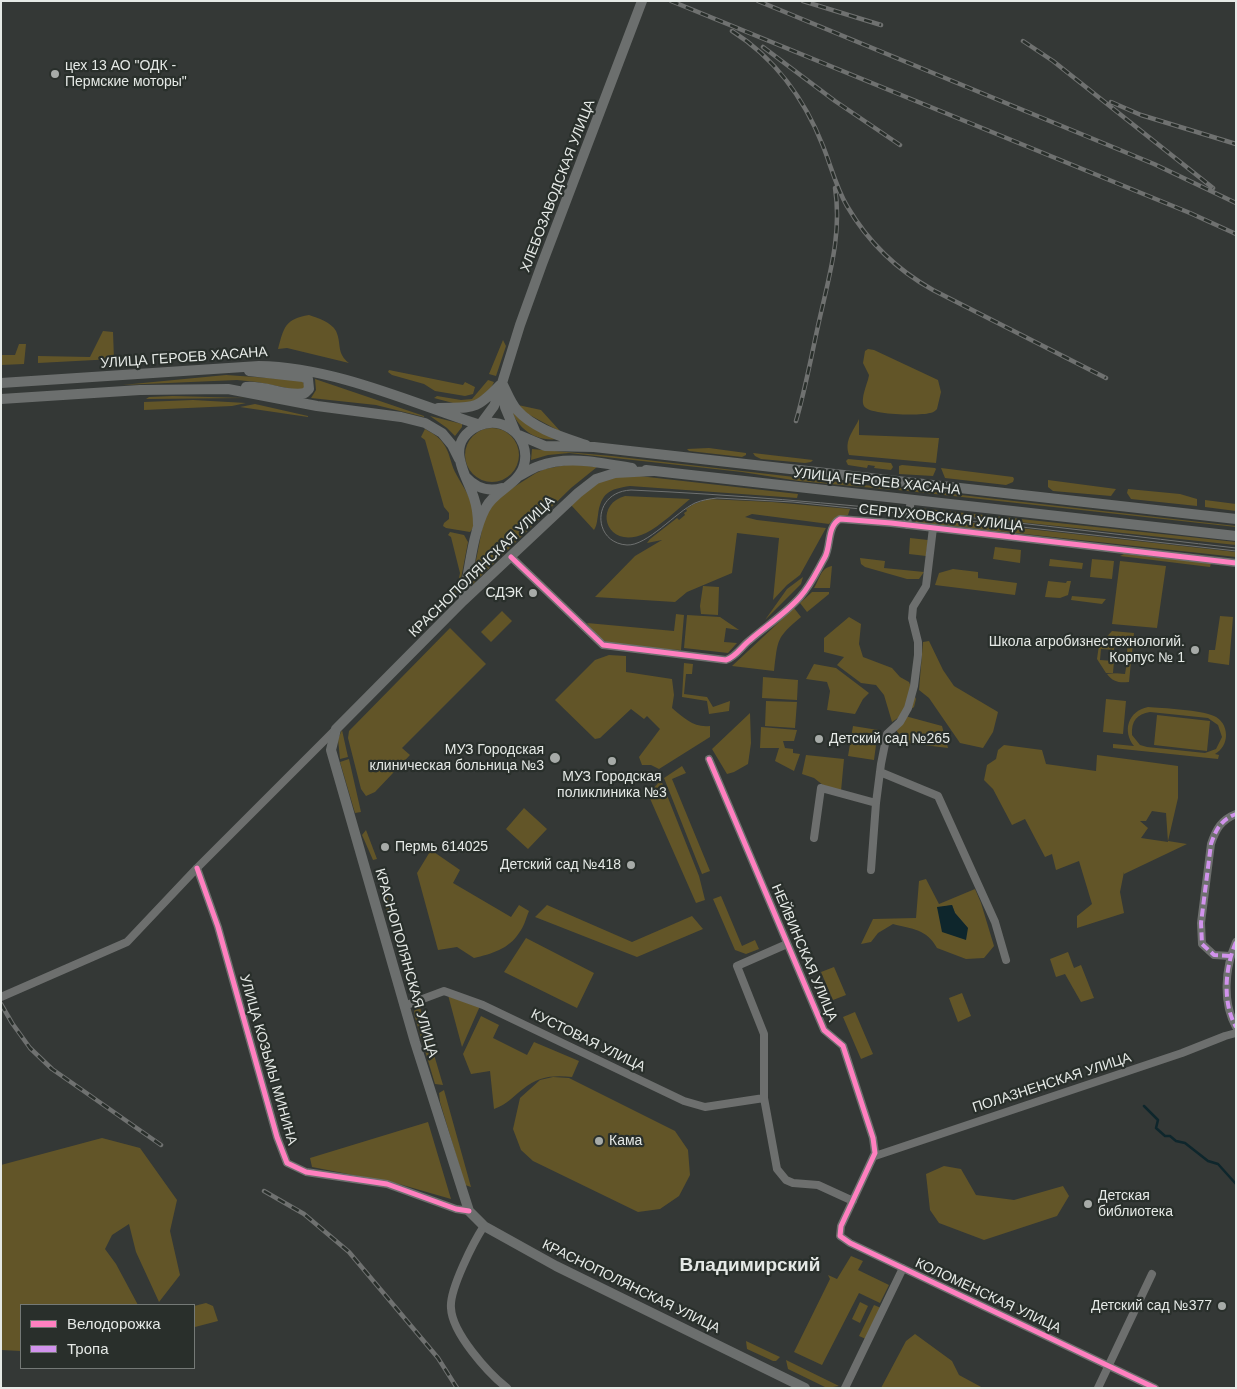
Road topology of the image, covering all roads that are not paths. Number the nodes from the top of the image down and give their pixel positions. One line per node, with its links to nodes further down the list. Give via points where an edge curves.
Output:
1 (642, 1): 4 (main road, ХЛЕБОЗАВОДСКАЯ УЛИЦА, via 542,264)
2 (231, 367): 3 (main road, УЛИЦА ГЕРОЕВ ХАСАНА); 5 (main road, via 303,377 308,379 309,389 298,395 251,387); 7 (main road, УЛИЦА ГЕРОЕВ ХАСАНА, via 271,366 314,371)
3 (1, 383)
4 (502, 383): 7 (main road, via 485,401 470,408); 8 (main road, ХЛЕБОЗАВОДСКАЯ УЛИЦА, via 494,406); 9 (main road, via 505,407); 10 (main road, via 517,410 525,417 557,434)
5 (228, 389): 6 (main road, УЛИЦА ГЕРОЕВ ХАСАНА, via 140,390); 11 (main road, УЛИЦА ГЕРОЕВ ХАСАНА, via 425,423 442,433)
6 (1, 399)
7 (430, 408): 8 (main road, УЛИЦА ГЕРОЕВ ХАСАНА)
8 (480, 425): 9 (main road, via 498,423); 11 (main road, via 462,441)
9 (517, 433): 10 (main road, УЛИЦА ГЕРОЕВ ХАСАНА, via 544,446); 14 (main road, via 524,447 525,459)
10 (594, 447): 17 (main road, УЛИЦА ГЕРОЕВ ХАСАНА)
11 (459, 459): 13 (main road)
12 (653, 471): 14 (main road, УЛИЦА ГЕРОЕВ ХАСАНА, via 565,460 540,466); 16 (main road, УЛИЦА ГЕРОЕВ ХАСАНА); 22 (main road, КРАСНОПОЛЯНСКАЯ УЛИЦА, via 615,473 596,479)
13 (465, 476): 15 (main road, via 480,488); 18 (main road, via 478,511)
14 (519, 476): 15 (main road)
15 (504, 488): 18 (main road, via 485,508)
16 (911, 500): 19 (street); 21 (main road, УЛИЦА ГЕРОЕВ ХАСАНА)
17 (1236, 519)
18 (478, 525): 24 (main road)
19 (908, 525): 20 (street, СЕРПУХОВСКАЯ УЛИЦА); 22 (street, СЕРПУХОВСКАЯ УЛИЦА, via 838,520 832,527 827,553 801,596 726,660 603,645)
20 (933, 528): 23 (street, СЕРПУХОВСКАЯ УЛИЦА); 29 (street, via 926,586 913,607 912,618 918,642 914,686 908,708 900,722 887,734)
21 (1236, 536)
22 (511, 557): 24 (main road, КРАСНОПОЛЯНСКАЯ УЛИЦА)
23 (1236, 563)
24 (464, 601): 25 (main road, КРАСНОПОЛЯНСКАЯ УЛИЦА)
25 (336, 730): 26 (street); 27 (main road, КРАСНОПОЛЯНСКАЯ УЛИЦА)
26 (319, 746): 27 (street); 33 (street)
27 (331, 750): 40 (main road, КРАСНОПОЛЯНСКАЯ УЛИЦА)
28 (709, 758): 36 (street, НЕЙВИНСКАЯ УЛИЦА)
29 (880, 772): 30 (street); 38 (street, via 938,796 995,922)
30 (876, 803): 32 (street, via 821,788); 34 (street)
31 (1236, 814): 37 (street, via 1225,818 1211,844 1201,923 1202,944 1214,955)
32 (814, 838)
33 (197, 868): 39 (street, via 127,942); 46 (street, УЛИЦА КОЗЬМЫ МИНИНА, via 218,927 277,1138 287,1162 306,1172 386,1184)
34 (871, 870)
35 (1236, 942): 37 (street)
36 (787, 944): 43 (street, via 738,966 764,1034); 44 (street, НЕЙВИНСКАЯ УЛИЦА, via 824,1030 843,1046 873,1138)
37 (1230, 956): 41 (street, via 1226,997 1229,1014)
38 (1006, 960)
39 (1, 997)
40 (404, 1006): 43 (street, КУСТОВАЯ УЛИЦА, via 444,991 483,1004 684,1101 705,1107); 46 (main road, КРАСНОПОЛЯНСКАЯ УЛИЦА)
41 (1236, 1027)
42 (1236, 1033): 44 (street, ПОЛАЗНЕНСКАЯ УЛИЦА)
43 (764, 1098): 45 (street, via 777,1169 786,1180 818,1185)
44 (875, 1156): 45 (street)
45 (851, 1204): 48 (street, КОЛОМЕНСКАЯ УЛИЦА, via 840,1231 842,1238)
46 (469, 1211): 47 (main road, КРАСНОПОЛЯНСКАЯ УЛИЦА)
47 (484, 1226): 51 (main road, КРАСНОПОЛЯНСКАЯ УЛИЦА); 52 (street, via 454,1290 450,1307 454,1324 476,1356)
48 (903, 1268): 50 (street, КОЛОМЕНСКАЯ УЛИЦА); 54 (street)
49 (1152, 1274): 50 (street)
50 (1108, 1366): 55 (street); 56 (street, КОЛОМЕНСКАЯ УЛИЦА)
51 (785, 1383): 53 (main road, КРАСНОПОЛЯНСКАЯ УЛИЦА)
52 (507, 1388)
53 (805, 1388)
54 (845, 1388)
55 (1098, 1388)
56 (1155, 1388)

